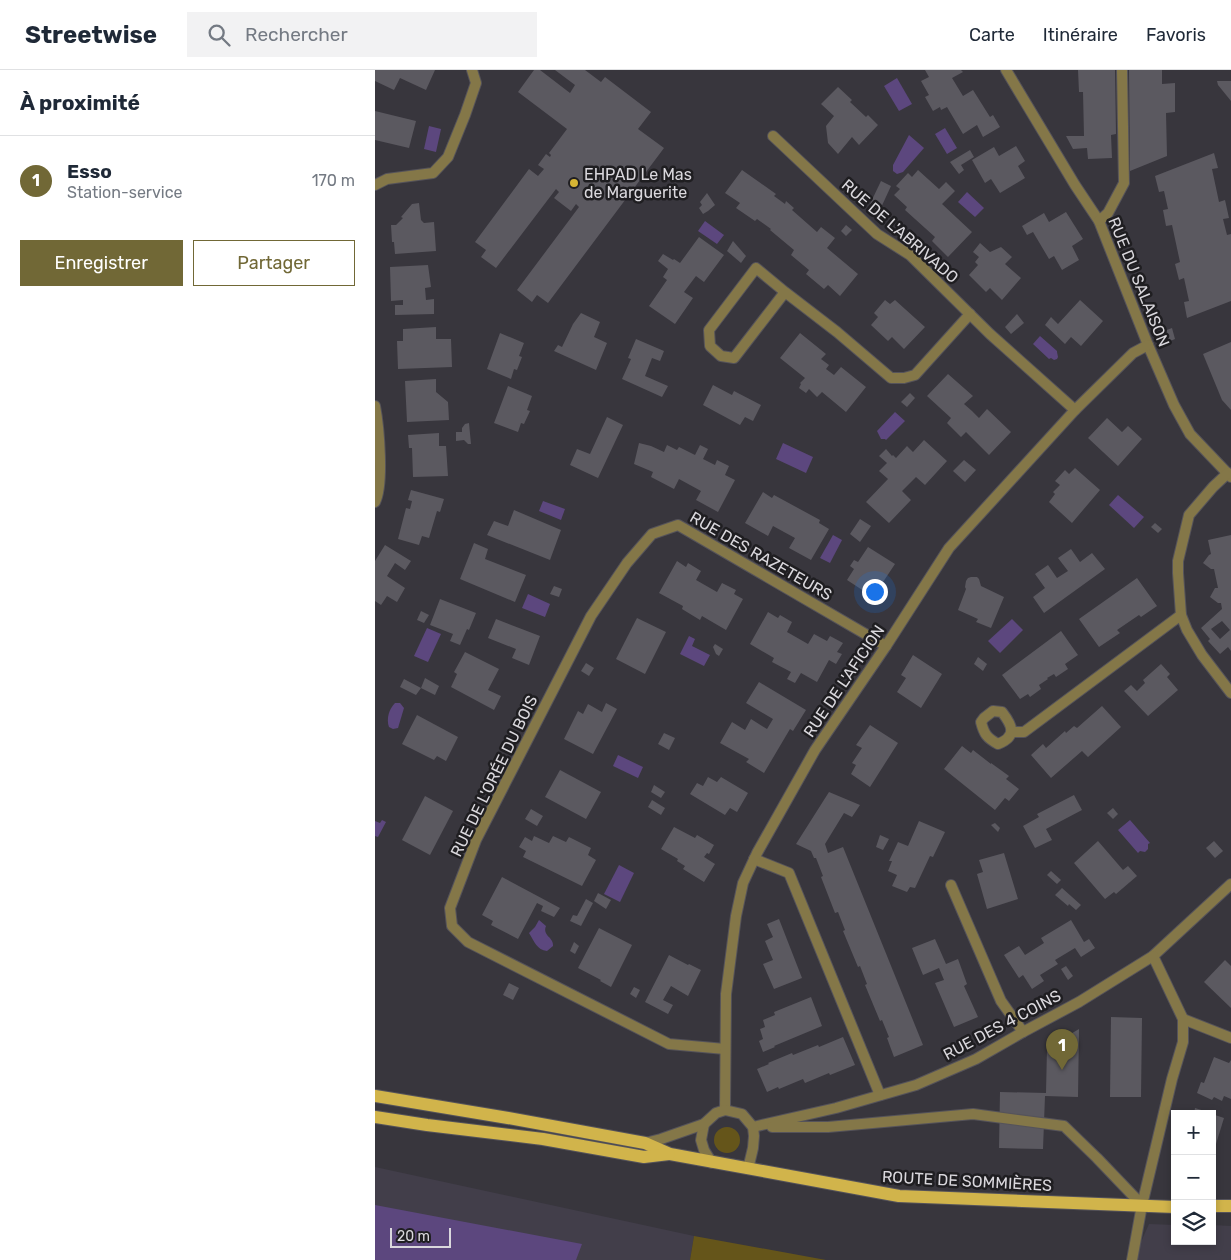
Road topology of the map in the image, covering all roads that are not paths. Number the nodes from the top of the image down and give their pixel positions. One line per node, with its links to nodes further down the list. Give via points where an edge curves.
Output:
1 (472, 70): 5 (street, via 477,82 448,157 433,173 387,179)
2 (1006, 70): 6 (street, RUE DU SALAISON)
3 (1122, 70): 6 (street, via 1124,182 1108,213)
4 (773, 136): 8 (street, RUE DE L'ABRIVADO, via 877,234 910,255)
5 (375, 185)
6 (1099, 221): 9 (street, RUE DU SALAISON)
7 (785, 292): 7 (street, via 756,268 709,330 710,346 721,356 734,358); 8 (street, via 891,378 915,375)
8 (970, 314): 11 (street, RUE DE L'ABRIVADO)
9 (1148, 345): 11 (street, RUE DE L'AFICION, via 1133,353); 12 (street, RUE DU SALAISON, via 1190,434)
10 (375, 406): 13 (street, via 379,484)
11 (1075, 410): 16 (street, RUE DE L'AFICION, via 949,548)
12 (1229, 475): 15 (street, via 1213,487 1189,515 1177,561)
13 (375, 502)
14 (627, 563): 16 (street, RUE DES RAZETEURS, via 652,534 678,525); 26 (street, RUE DE L'ORÉE DU BOIS, via 591,616 476,840 450,908 452,926 467,942 669,1044)
15 (1181, 615): 17 (street, via 1202,655); 18 (street, via 1024,732)
16 (886, 646): 19 (street, RUE DE L'AFICION, via 815,750)
17 (1231, 693)
18 (1011, 732)
19 (754, 859): 26 (street, RUE DE L'AFICION, via 743,883 736,916 727,994); 28 (street, via 789,873)
20 (1231, 884): 22 (street, RUE DES 4 COINS)
21 (951, 885): 24 (street, via 1001,1001)
22 (1153, 956): 23 (street); 24 (street, RUE DES 4 COINS)
23 (1183, 1019): 25 (street); 37 (street, via 1183,1042)
24 (1023, 1032): 28 (street, RUE DES 4 COINS, via 976,1059 916,1086)
25 (1231, 1038)
26 (725, 1049): 29 (street, RUE DE L'AFICION)
27 (375, 1096): 33 (main road)
28 (880, 1096): 32 (street, RUE DES 4 COINS)
29 (725, 1110): 31 (street); 32 (street, via 743,1114)
30 (375, 1117): 34 (main road, via 543,1139 644,1157)
31 (704, 1124): 33 (street); 35 (street, via 701,1140)
32 (753, 1127): 36 (street, via 755,1136); 37 (street, via 828,1127 973,1114 1064,1126)
33 (645, 1143): 34 (main road)
34 (670, 1154): 35 (main road, ROUTE DE SOMMIÈRES)
35 (712, 1163): 36 (main road, ROUTE DE SOMMIÈRES)
36 (748, 1169): 37 (main road, ROUTE DE SOMMIÈRES, via 899,1196)
37 (1141, 1205): 40 (main road, ROUTE DE SOMMIÈRES); 41 (street)
38 (1216, 1206): 39 (main road)
39 (1231, 1206)
40 (1171, 1207)
41 (1132, 1260)

